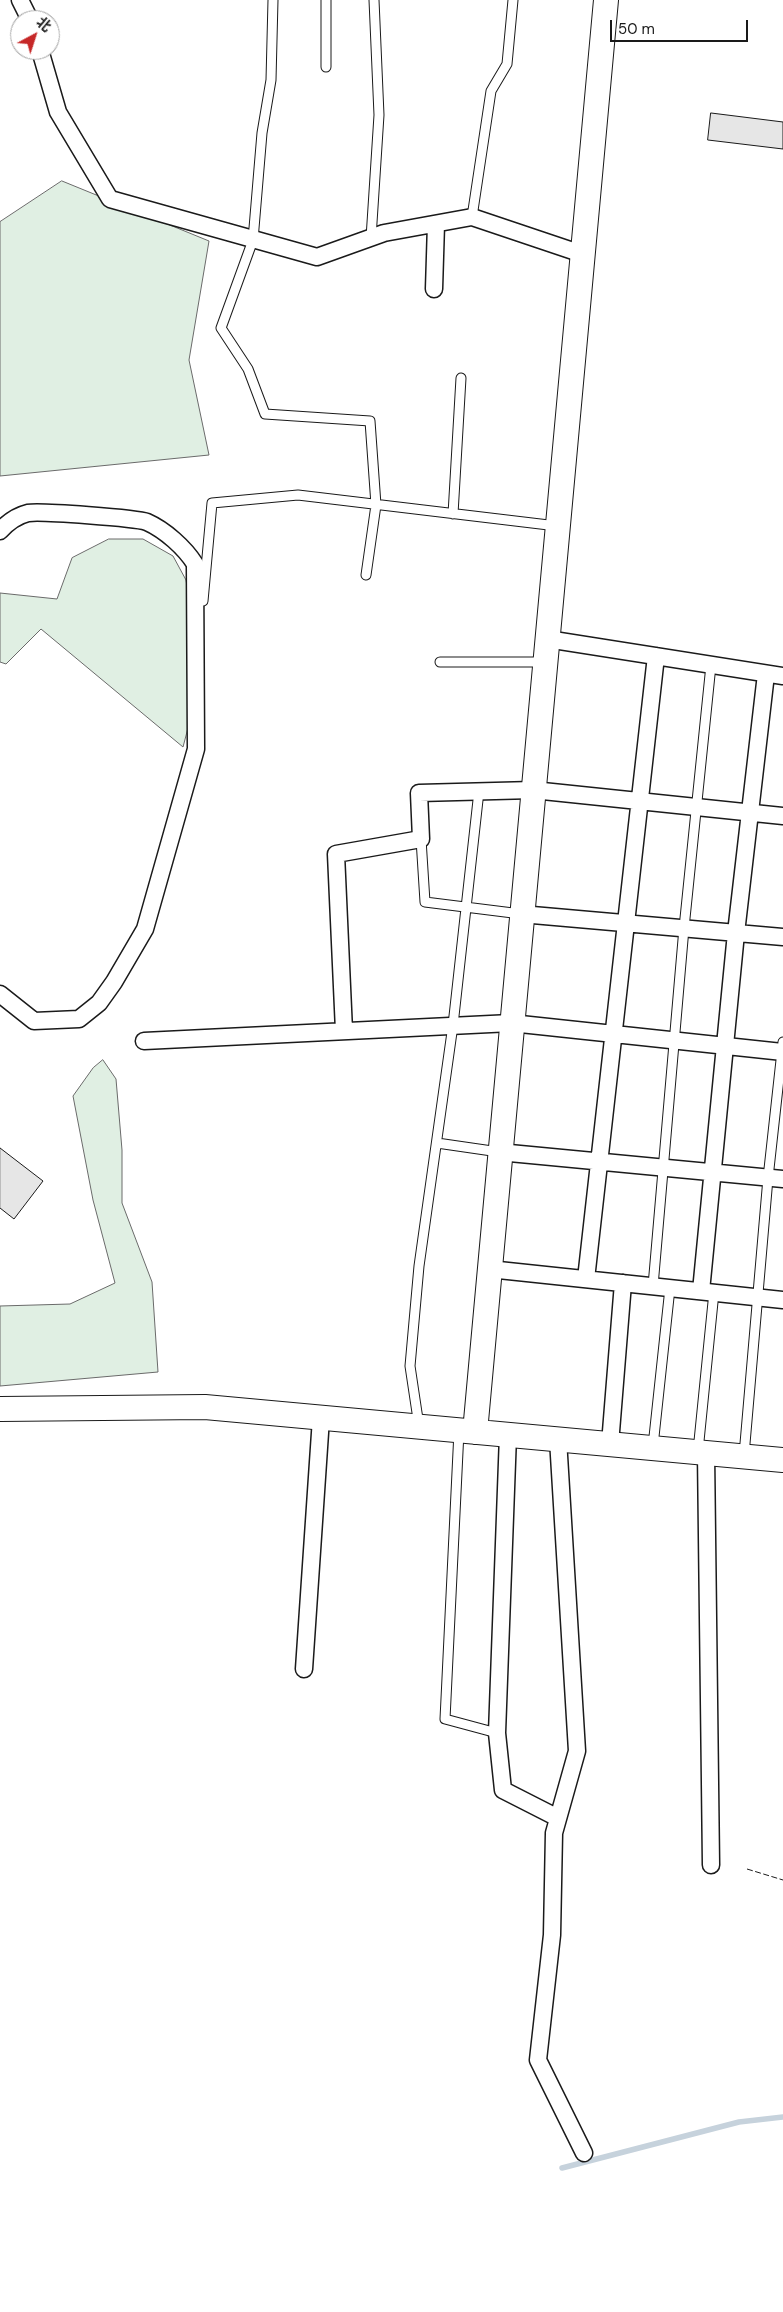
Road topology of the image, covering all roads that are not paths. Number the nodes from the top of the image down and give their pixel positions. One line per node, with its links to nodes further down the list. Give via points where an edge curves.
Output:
1 (274, 0): 11 (lane, via 271,80 262,132)
2 (326, 0): 7 (lane)
3 (374, 0): 10 (lane, via 380,115)
4 (512, 0): 8 (lane, via 508,64 491,91)
5 (606, 0): 12 (street)
6 (43, 60): 11 (street, via 58,112 110,199)
7 (326, 67)
8 (472, 217): 9 (street); 12 (street)
9 (436, 224): 10 (street); 13 (street)
10 (370, 238): 11 (street, via 317,257)
11 (253, 240): 15 (lane, via 221,328 248,369 265,414 370,421)
12 (582, 254): 17 (street)
13 (434, 289)
14 (461, 378): 16 (lane)
15 (376, 505): 16 (lane); 19 (lane); 20 (lane, via 298,496 212,503)
16 (454, 514): 17 (lane)
17 (557, 526): 21 (street)
18 (0, 531): 41 (street, via 10,520 28,513 108,518 146,522 186,549 195,564 196,739 196,749 145,929 99,1003 79,1019 34,1021)
19 (366, 575)
20 (203, 601)
21 (547, 639): 22 (street); 24 (street)
22 (656, 656): 25 (street); 30 (street)
23 (440, 662): 24 (lane)
24 (544, 662): 28 (street)
25 (711, 665): 26 (street); 31 (lane)
26 (766, 674): 27 (street); 32 (street)
27 (783, 676)
28 (533, 790): 29 (street); 30 (street); 36 (street)
29 (479, 791): 34 (street, via 419,792); 35 (lane)
30 (640, 801): 31 (street); 37 (street)
31 (696, 807): 32 (street); 38 (lane)
32 (750, 813): 33 (street); 39 (street)
33 (783, 816)
34 (421, 839): 35 (lane, via 424,902); 44 (street, via 336,854)
35 (466, 907): 36 (lane); 43 (lane)
36 (521, 914): 37 (street); 42 (street)
37 (626, 923): 38 (street); 45 (street)
38 (684, 928): 39 (street); 46 (lane)
39 (736, 933): 40 (street); 48 (street)
40 (783, 937)
41 (0, 994)
42 (511, 1023): 43 (street); 45 (street); 51 (street)
43 (453, 1025): 44 (street); 50 (lane)
44 (344, 1031): 47 (street)
45 (614, 1034): 46 (street); 52 (street)
46 (674, 1040): 48 (street); 53 (lane)
47 (144, 1041)
48 (725, 1046): 49 (street); 54 (street)
49 (783, 1049): 55 (lane)
50 (437, 1143): 51 (lane); 66 (lane, via 419,1266 410,1366)
51 (499, 1152): 52 (street); 56 (street)
52 (599, 1162): 53 (street); 57 (street)
53 (663, 1168): 54 (street); 59 (lane)
54 (713, 1172): 55 (street); 61 (street)
55 (776, 1178): 62 (lane)
56 (489, 1269): 57 (street); 67 (street)
57 (586, 1279): 58 (street)
58 (623, 1283): 59 (street); 70 (street)
59 (652, 1286): 60 (street)
60 (670, 1288): 61 (street); 71 (lane)
61 (708, 1292): 62 (street); 72 (lane)
62 (758, 1297): 63 (street); 73 (lane)
63 (783, 1300)
64 (0, 1409): 65 (street, via 205,1406)
65 (321, 1418): 66 (street); 75 (street)
66 (419, 1426): 67 (street)
67 (467, 1431): 68 (street); 76 (lane, via 446,1719)
68 (508, 1435): 69 (street); 76 (street)
69 (558, 1439): 70 (street); 77 (street, via 577,1751)
70 (610, 1444): 71 (street)
71 (653, 1447): 72 (street)
72 (702, 1452): 73 (street); 78 (street)
73 (744, 1456): 74 (street)
74 (783, 1460)
75 (304, 1669)
76 (497, 1733): 77 (street, via 503,1790)
77 (558, 1818): 79 (street, via 554,1833 552,1935 538,2060)
78 (711, 1865)
79 (584, 2153)

